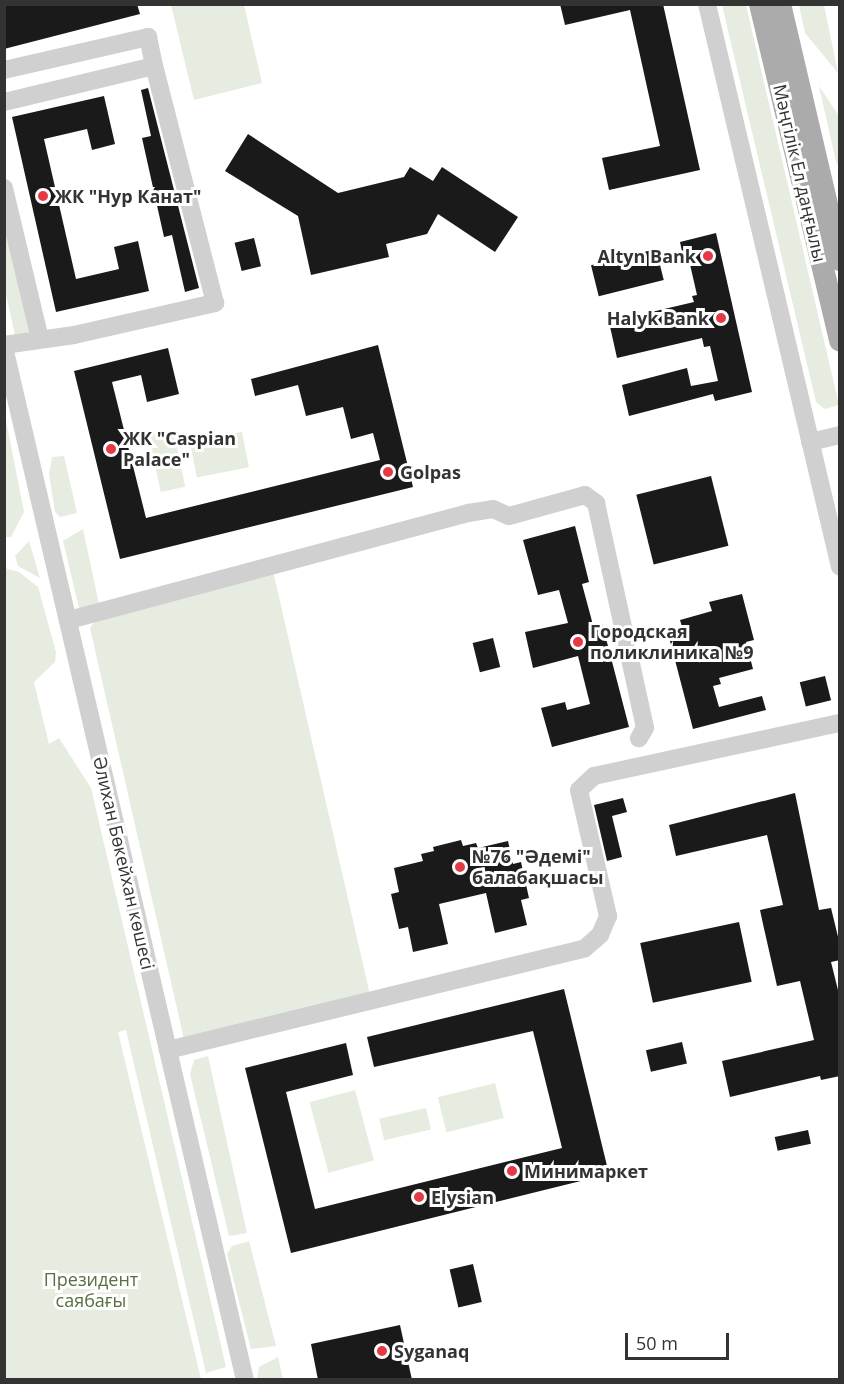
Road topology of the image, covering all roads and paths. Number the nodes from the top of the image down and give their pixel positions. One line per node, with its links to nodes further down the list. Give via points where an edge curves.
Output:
1 (707, 4): 13 (street)
2 (760, 4): 10 (main road, Мәңгілік Ел даңғылы)
3 (780, 4): 8 (main road, Мәңгілік Ел даңғылы)
4 (154, 66): 5 (street, via 148,37); 6 (street); 9 (street, via 215,303)
5 (4, 70)
6 (4, 102)
7 (4, 188): 9 (street)
8 (840, 260)
9 (40, 339): 11 (street)
10 (840, 341)
11 (4, 346): 15 (street, Әлихан Бөкейхан көшесі)
12 (840, 435): 13 (street)
13 (810, 442): 14 (street)
14 (840, 567)
15 (69, 620): 17 (street, via 468,513 493,509 509,516 585,495 596,503 645,728); 18 (street, Әлихан Бөкейхан көшесі)
16 (840, 723): 18 (street, via 594,776 586,783 579,790 608,916 600,935 585,948)
17 (639, 738)
18 (168, 1050): 19 (street, Әлихан Бөкейхан көшесі)
19 (245, 1380)

